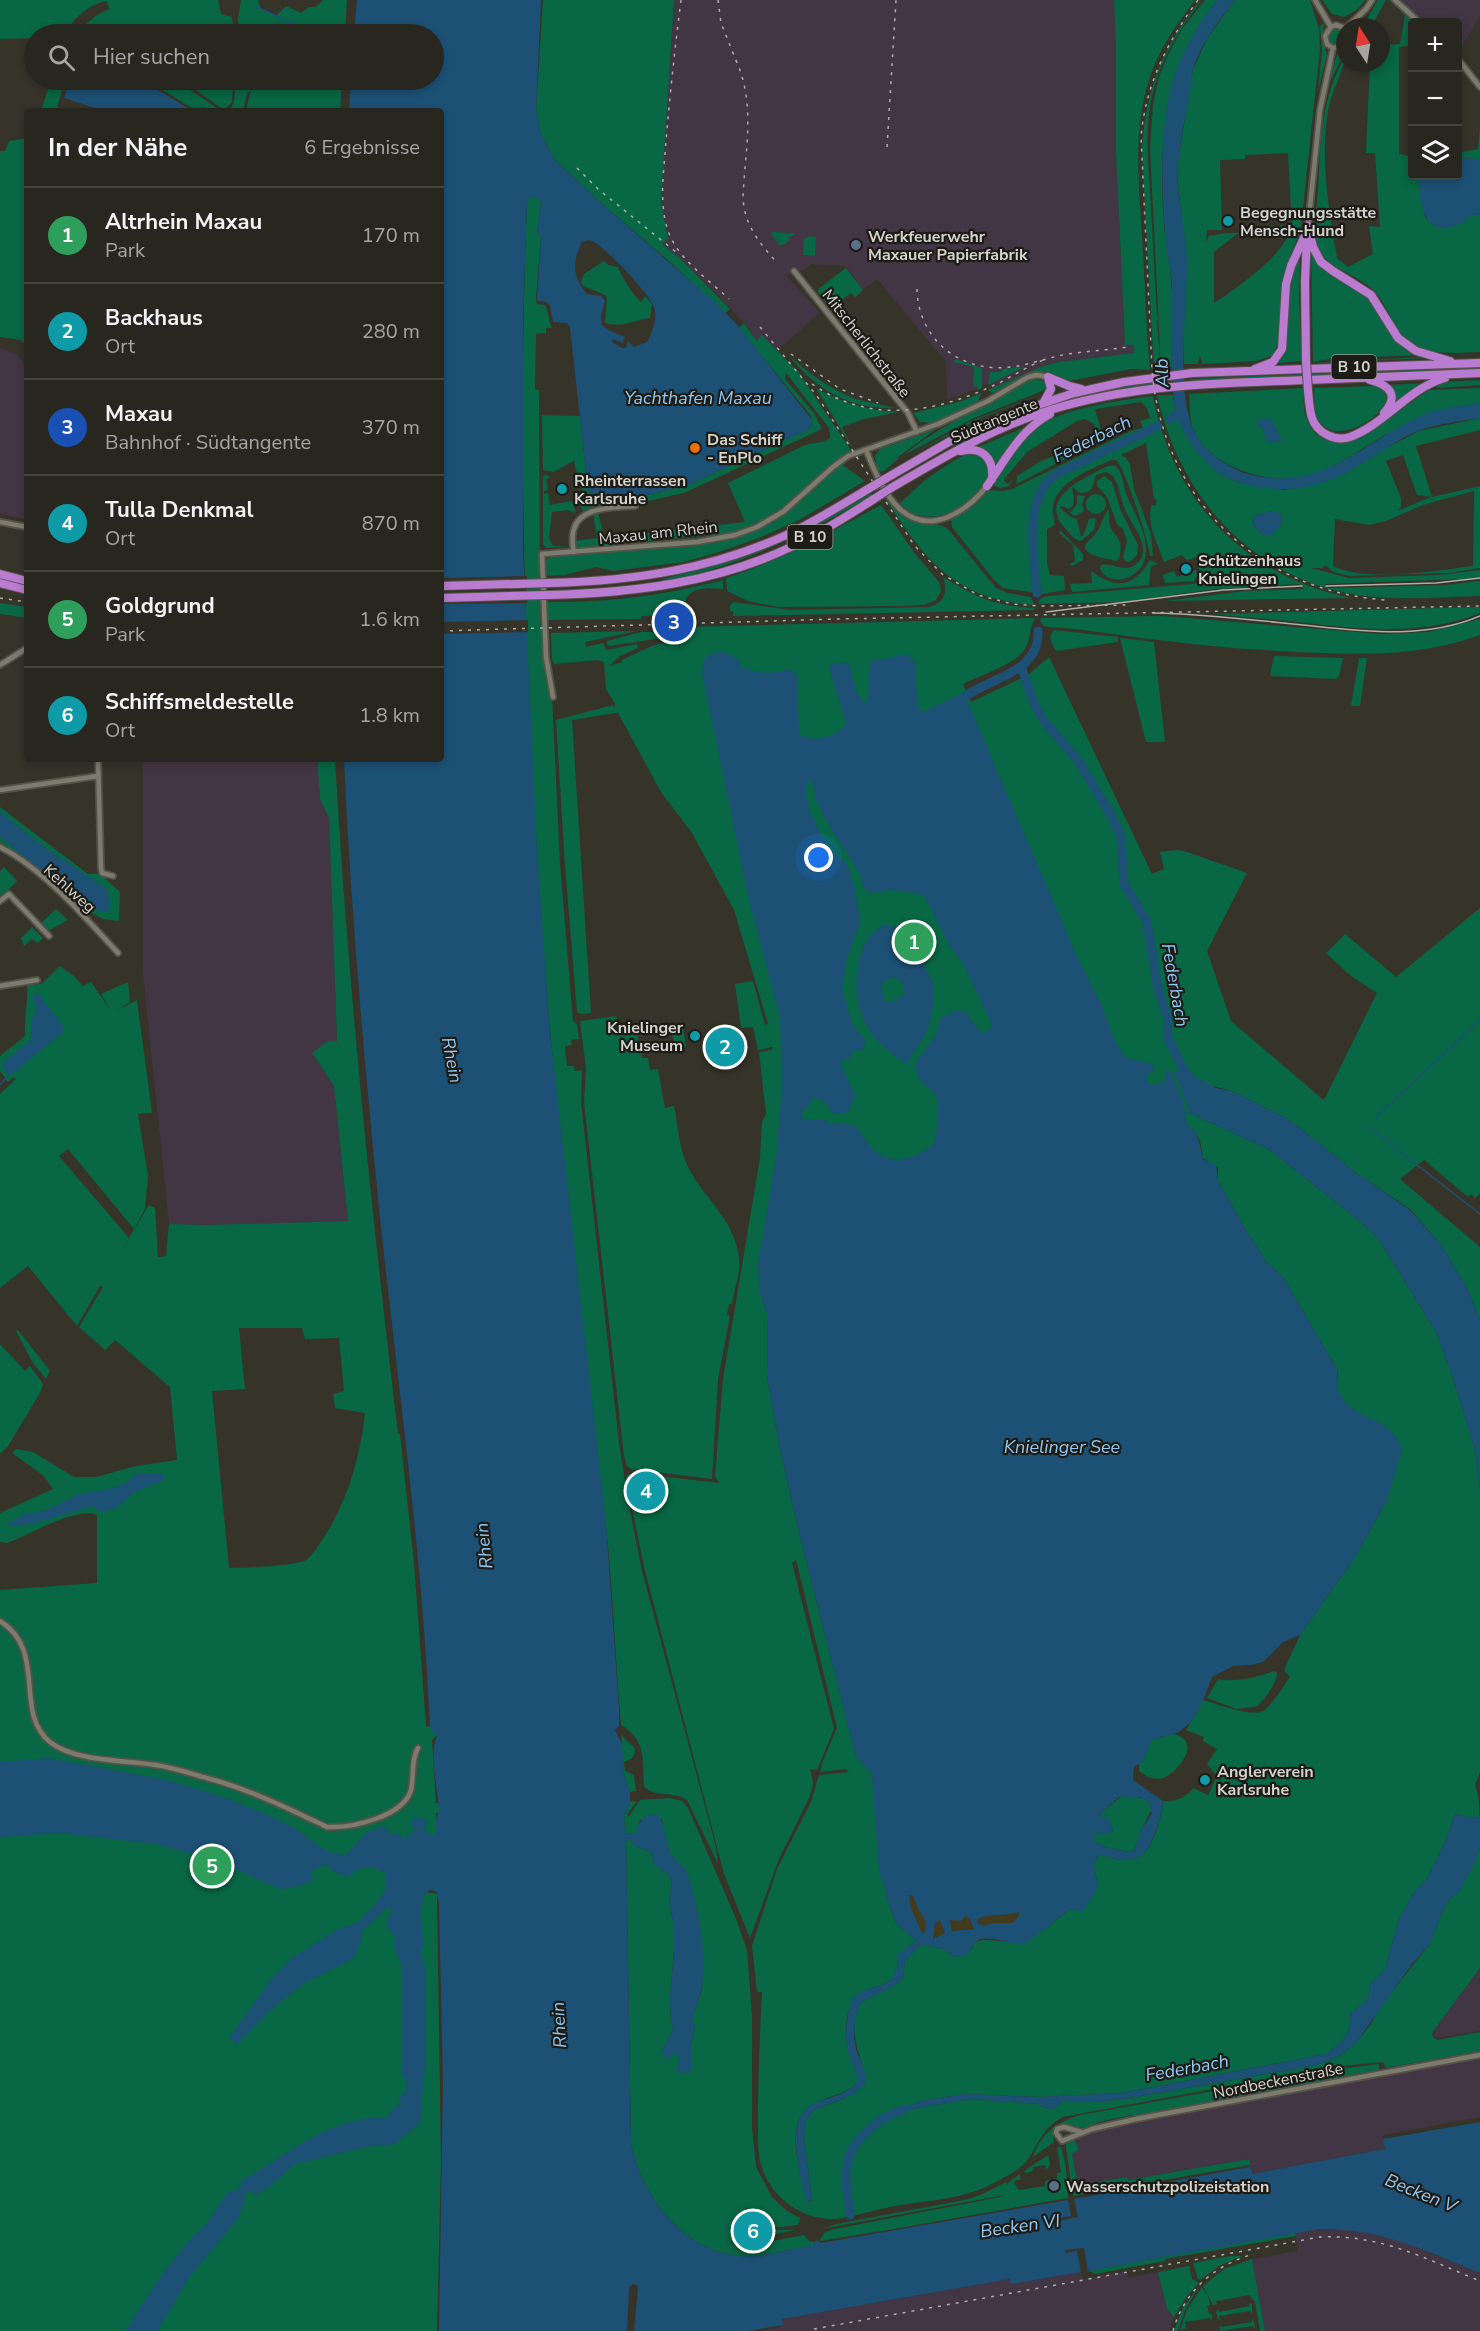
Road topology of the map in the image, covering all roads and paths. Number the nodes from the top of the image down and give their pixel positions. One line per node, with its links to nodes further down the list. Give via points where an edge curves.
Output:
1 (1315, 0): 7 (street)
2 (1372, 0): 4 (street)
3 (1395, 0): 5 (street)
4 (1357, 18)
5 (1415, 18)
6 (1336, 26): 7 (street)
7 (1331, 27): 8 (street, via 1325,36)
8 (1333, 48): 11 (street, via 1320,110)
9 (1462, 64): 10 (street)
10 (1480, 87)
11 (1308, 228): 14 (highway, via 1321,262 1371,295 1402,342 1416,351); 15 (highway, via 1288,274 1282,349 1273,362); 23 (highway, bridge, via 1306,362 1312,418 1325,434 1340,438)
12 (795, 271): 24 (street, Mitscherlichstraße, via 908,413)
13 (1480, 363): 14 (highway, Südtangente / B 10)
14 (1460, 364): 15 (highway, Südtangente / B 10)
15 (1248, 372): 20 (highway, Südtangente / B 10, via 1192,373)
16 (1480, 373): 17 (highway, Südtangente / B 10)
17 (1461, 374): 19 (highway, Südtangente / B 10); 23 (highway, via 1438,380)
18 (1048, 377): 20 (highway); 21 (highway, via 1052,389); 24 (street, Maxau am Rhein, via 1029,377 988,401)
19 (1364, 378): 22 (highway, Südtangente / B 10, via 1167,386); 23 (highway, via 1383,384 1391,395 1389,407)
20 (1085, 390): 21 (highway, Südtangente / B 10)
21 (1044, 402): 35 (highway, Südtangente / B 10, bridge, via 959,436 794,531 729,557 641,578)
22 (1067, 405): 26 (highway, Südtangente / B 10, via 1003,428); 27 (highway, via 1039,420 1020,437)
23 (1374, 422)
24 (917, 432): 25 (street, Maxau am Rhein)
25 (866, 450): 27 (street, via 875,473 896,505 916,519 932,521 952,516 972,503); 31 (street, Maxau am Rhein, via 842,460 784,511 735,535)
26 (948, 454): 27 (highway, via 971,449 982,452 990,462); 37 (highway, Südtangente / B 10, bridge, via 799,543 742,565 642,590)
27 (989, 482)
28 (635, 506): 31 (street, via 599,508 584,516 573,534)
29 (0, 522): 30 (street)
30 (24, 526)
31 (574, 552): 40 (street, Maxau am Rhein, via 542,555 546,657)
32 (0, 574): 33 (highway)
33 (24, 580)
34 (0, 583): 36 (highway)
35 (444, 586)
36 (24, 589)
37 (444, 598)
38 (24, 650): 39 (street)
39 (0, 665)
40 (553, 697)
41 (98, 762): 42 (street)
42 (98, 776): 43 (street); 45 (street, via 100,868 102,873)
43 (0, 790)
44 (0, 847): 48 (street, Kehlweg, via 54,887)
45 (113, 876)
46 (0, 901): 47 (street, via 9,894)
47 (49, 936)
48 (118, 953)
49 (37, 980): 50 (street)
50 (0, 986)
51 (0, 1621): 52 (street, via 11,1629 24,1649 36,1722 48,1741 67,1751 159,1765 217,1781 327,1827 338,1827 373,1820 401,1803 410,1791)
52 (418, 1748)
53 (1480, 2055): 54 (street, Nordbeckenstraße)
54 (1081, 2132): 54 (street, Nordbeckenstraße, via 1063,2127 1056,2133 1062,2141)

